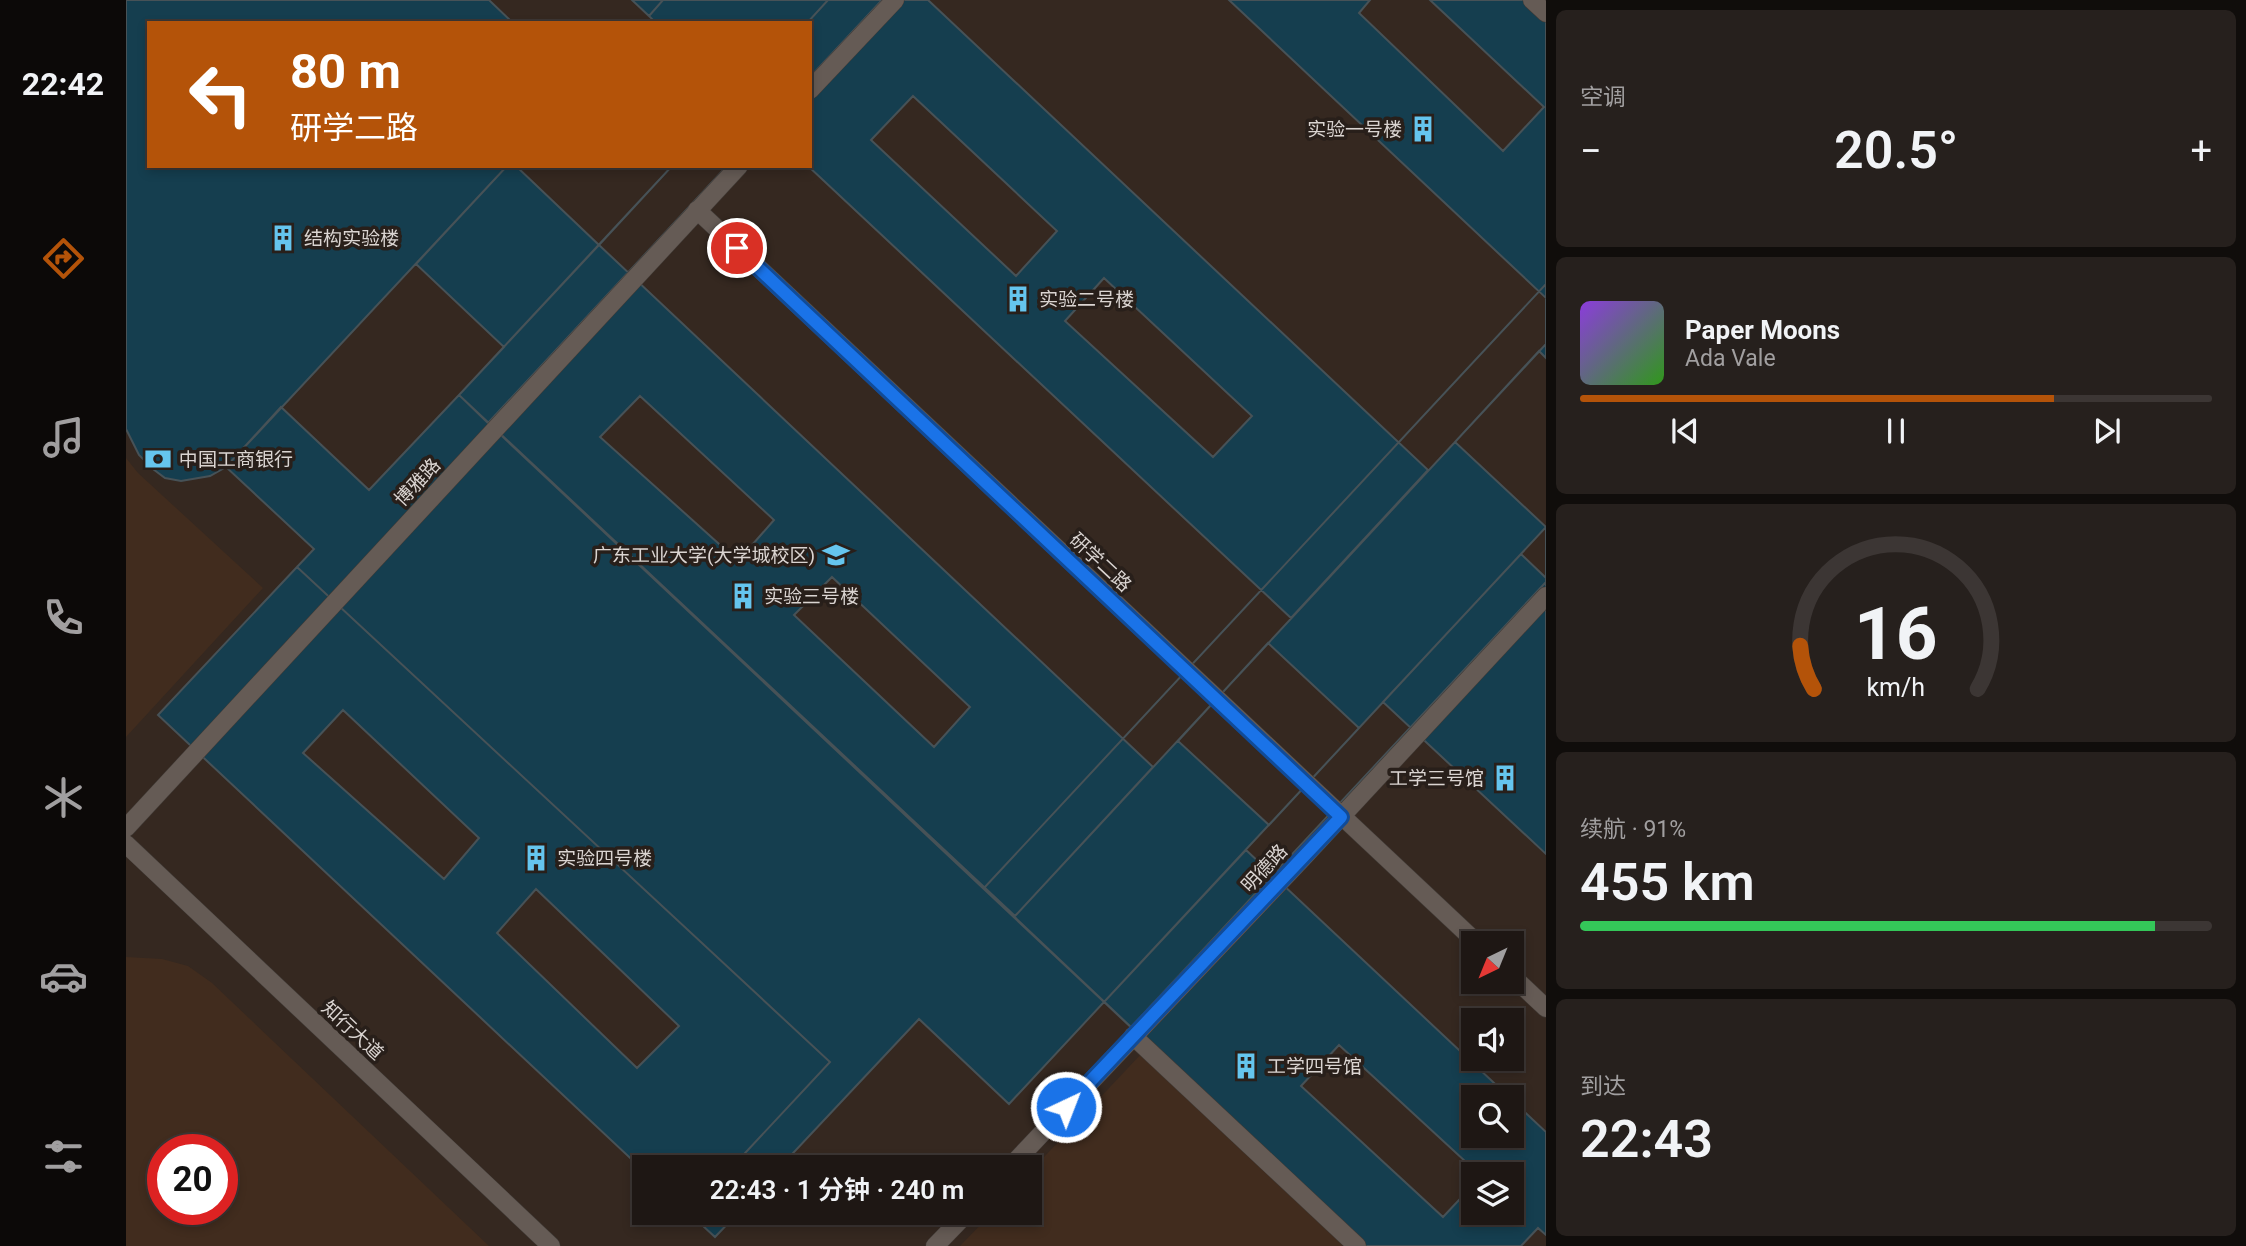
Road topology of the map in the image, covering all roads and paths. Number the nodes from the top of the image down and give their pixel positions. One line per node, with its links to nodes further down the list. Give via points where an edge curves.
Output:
1 (895, 0): 4 (lane)
2 (1532, 0): 3 (lane)
3 (1546, 13)
4 (812, 88)
5 (737, 168): 6 (lane, 博雅路)
6 (697, 210): 8 (lane, 研学二路); 9 (lane, 博雅路)
7 (1546, 596): 8 (lane, 明德路)
8 (1341, 817): 11 (lane, 研学二路); 14 (lane, 明德路)
9 (126, 828)
10 (126, 845): 17 (lane, 知行大道)
11 (1464, 931)
12 (1524, 987): 13 (lane)
13 (1546, 1008)
14 (1133, 1037): 15 (lane, 明德路); 19 (lane)
15 (1021, 1155)
16 (955, 1225): 18 (lane)
17 (551, 1246)
18 (935, 1246)
19 (1357, 1246)

